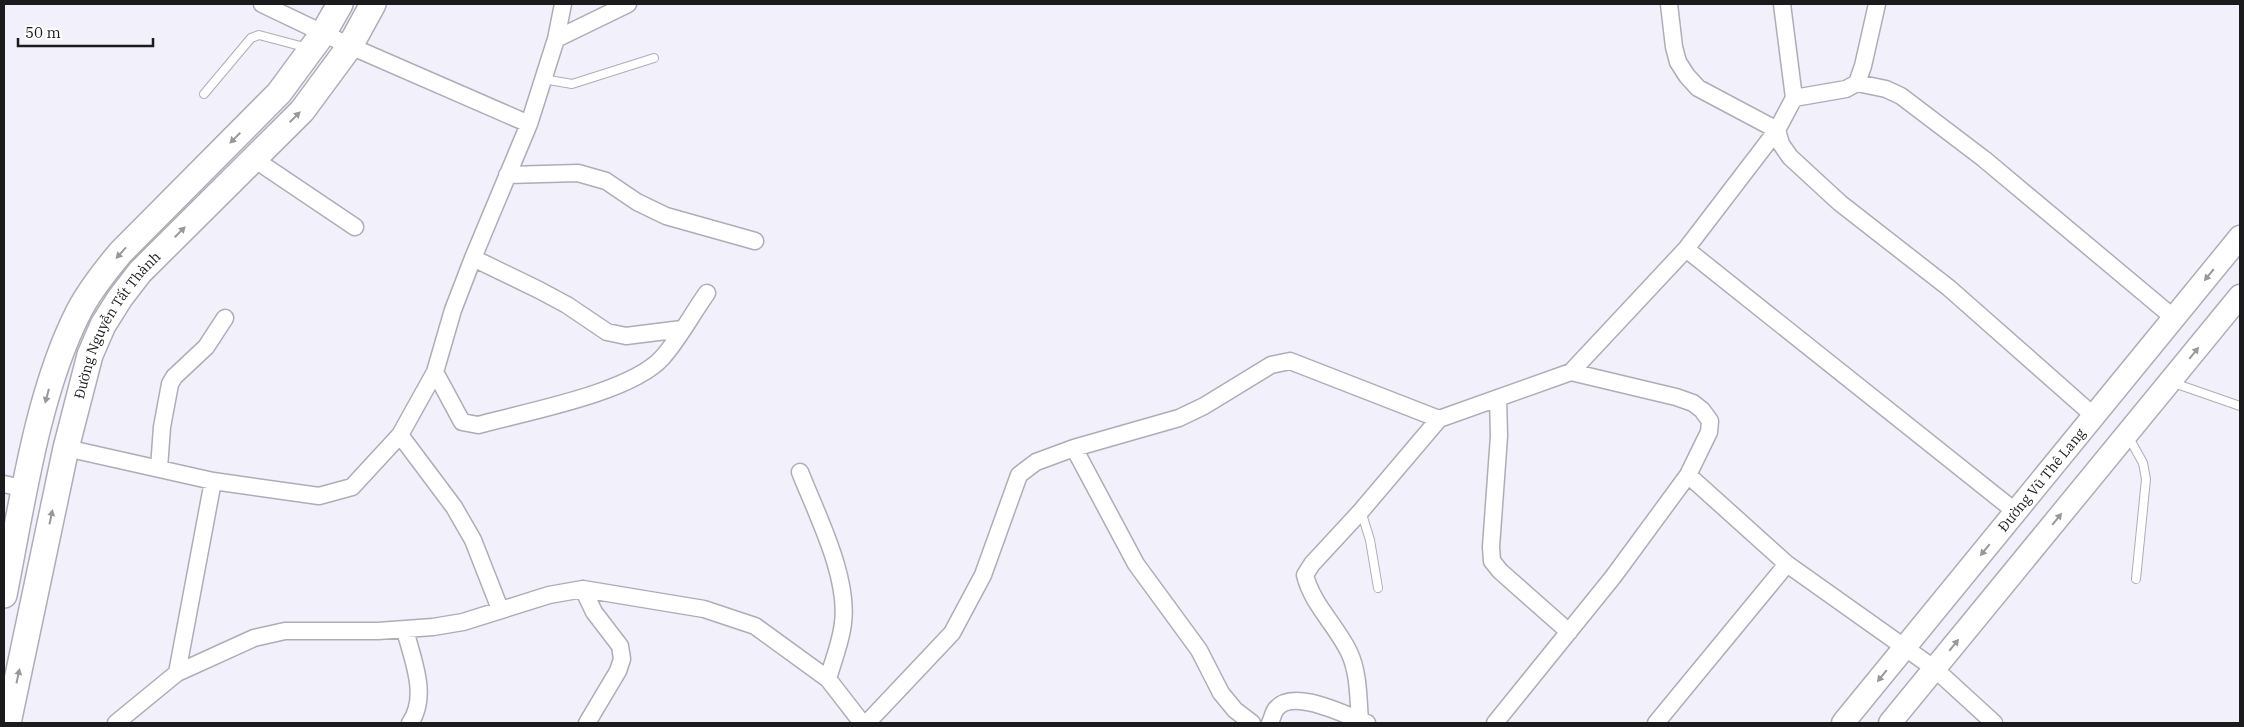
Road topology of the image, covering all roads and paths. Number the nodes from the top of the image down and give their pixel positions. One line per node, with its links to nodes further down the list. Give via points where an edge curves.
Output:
1 (262, 4): 10 (street)
2 (340, 4): 10 (main road, Đường Nguyễn Tất Thành)
3 (373, 4): 11 (main road, Đường Nguyễn Tất Thành)
4 (563, 4): 9 (street)
5 (628, 4): 9 (street)
6 (1669, 4): 18 (street, via 1674,47 1687,76 1698,88)
7 (1782, 4): 16 (street)
8 (1877, 4): 14 (street)
9 (556, 38): 13 (street)
10 (318, 41): 11 (street); 15 (lane, via 259,35 251,38); 46 (main road, Đường Nguyễn Tất Thành, one-way to 46, via 279,93 121,252 98,280 79,310 64,344 38,434)
11 (350, 46): 17 (street); 19 (main road, Đường Nguyễn Tất Thành, one-way to 11, via 302,111)
12 (654, 58): 13 (lane, via 572,84)
13 (542, 79): 17 (street)
14 (1857, 83): 16 (street, via 1846,89); 29 (street, via 1901,96 1984,159)
15 (204, 94)
16 (1794, 98): 18 (street)
17 (529, 124): 20 (street)
18 (1777, 130): 24 (street); 36 (street, via 1790,157 1840,203 1949,288)
19 (254, 159): 21 (street); 40 (main road, Đường Nguyễn Tất Thành, one-way to 19, via 90,355 120,298 140,272)
20 (507, 175): 23 (street, via 578,173 606,181 637,202 666,216); 25 (street)
21 (355, 227)
22 (2240, 237): 29 (street, Đường Vũ Thê Lang, one-way to 29)
23 (755, 241)
24 (1686, 250): 32 (street); 48 (street)
25 (473, 258): 30 (street, via 540,290 606,332 626,336); 31 (street)
26 (707, 292): 30 (street)
27 (2240, 296): 33 (street, one-way to 27)
28 (225, 318): 42 (street, via 206,347 170,384)
29 (2174, 318): 36 (street, Đường Vũ Thê Lang)
30 (682, 329): 31 (street, via 661,359 635,379 602,392 478,425 462,422)
31 (434, 372): 39 (street)
32 (1571, 372): 34 (street); 44 (street, via 1676,397 1702,410 1710,421 1709,432)
33 (2170, 382): 35 (lane); 38 (street)
34 (1498, 398): 37 (street); 56 (street, via 1492,561)
35 (2240, 406)
36 (2094, 416): 48 (street, Đường Vũ Thê Lang)
37 (1439, 419): 41 (street, via 1290,361 1271,365 1179,418); 47 (street)
38 (2127, 434): 50 (lane, via 2143,463 2146,478); 58 (street, one-way to 38)
39 (400, 436): 45 (street, via 352,487 319,496); 54 (street, via 454,507)
40 (66, 448): 42 (street); 62 (main road, Đường Nguyễn Tất Thành, one-way to 40)
41 (1074, 448): 67 (street, via 1036,462 1019,475 983,575 952,633); 68 (street, via 1136,564 1199,650 1222,693 1235,710)
42 (159, 468): 45 (street)
43 (800, 472): 60 (street, via 836,565 843,594 843,623)
44 (1688, 475): 49 (street); 56 (street)
45 (213, 481): 59 (street)
46 (15, 487): 53 (main road, Đường Nguyễn Tất Thành)
47 (1361, 511): 51 (lane, via 1370,540); 61 (street, via 1305,575 1308,588 1349,653)
48 (2016, 512): 57 (street, Đường Vũ Thê Lang, one-way to 57)
49 (1787, 564): 57 (street); 71 (street)
50 (2136, 579)
51 (1378, 588)
52 (584, 589): 54 (street); 60 (street, via 704,609 755,626); 65 (street, via 594,612 620,646 622,659)
53 (4, 595)
54 (500, 609): 55 (street, via 462,622)
55 (405, 630): 59 (street, via 285,631 254,638); 64 (street, via 419,689 418,704)
56 (1569, 632): 70 (street)
57 (1905, 648): 58 (street); 72 (street, Đường Vũ Thê Lang, one-way to 72)
58 (1935, 669): 73 (street); 74 (street)
59 (177, 673): 63 (street)
60 (828, 679): 66 (street)
61 (1363, 722): 69 (street, via 1312,702 1292,700 1277,708)
62 (8, 723)
63 (116, 723)
64 (410, 723)
65 (587, 723)
66 (862, 723)
67 (867, 723)
68 (1252, 723)
69 (1270, 723)
70 (1495, 723)
71 (1656, 723)
72 (1843, 723)
73 (1890, 723)
74 (1994, 723)

